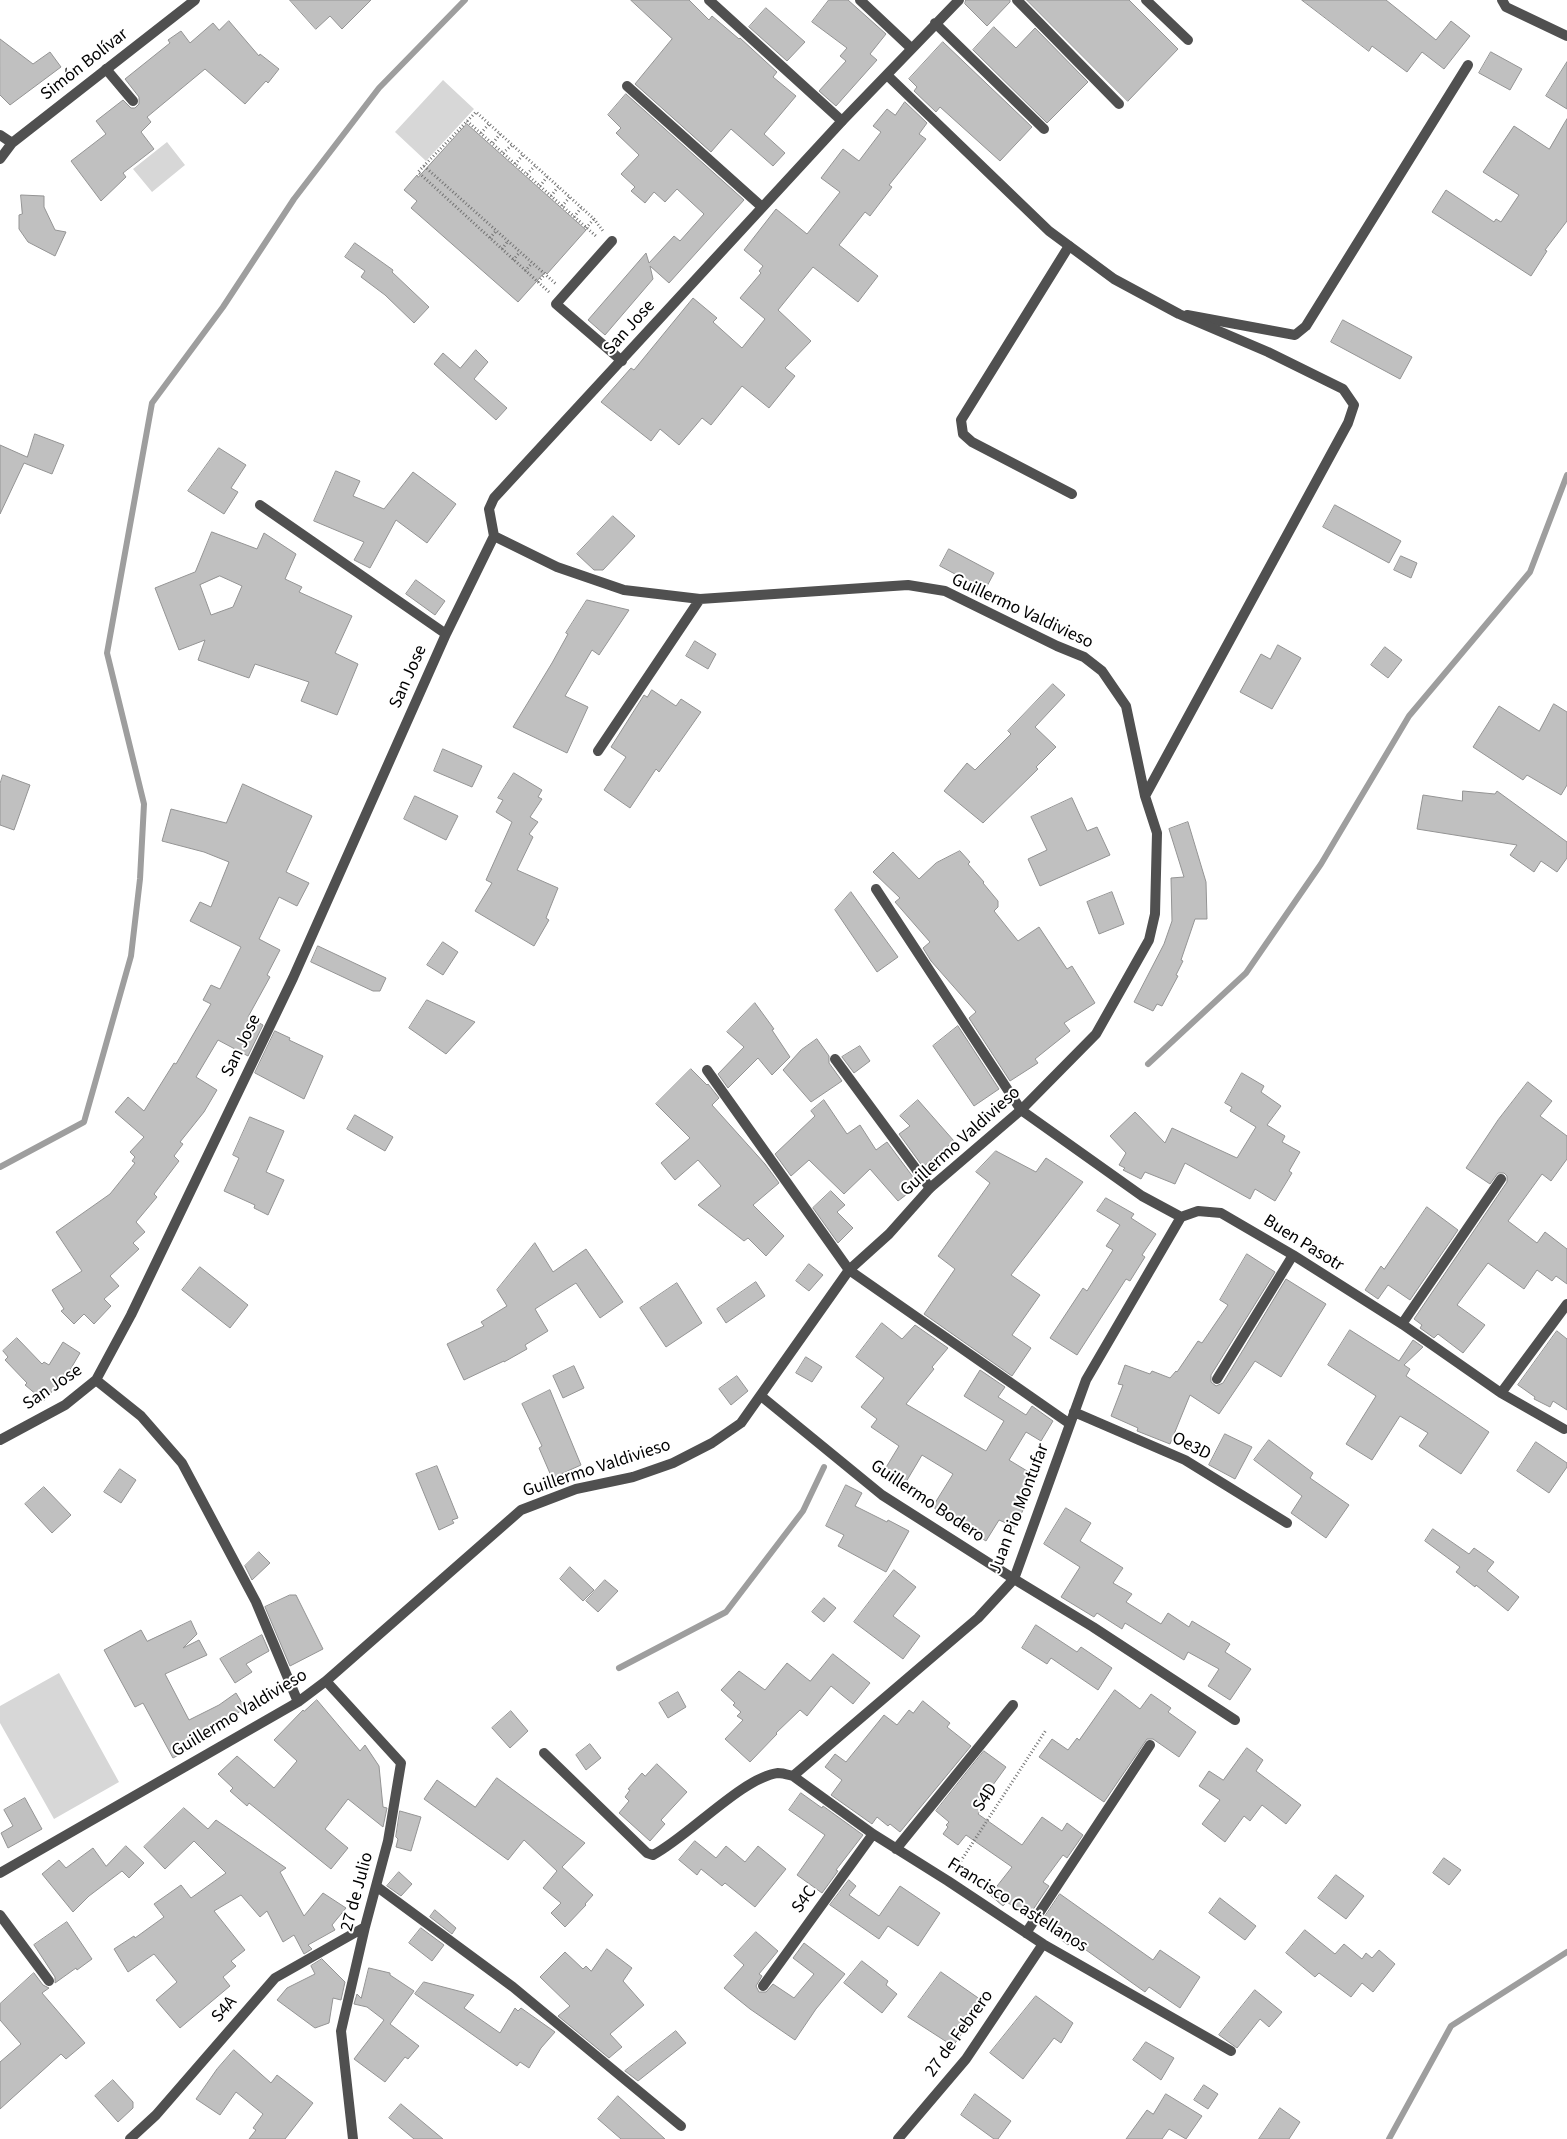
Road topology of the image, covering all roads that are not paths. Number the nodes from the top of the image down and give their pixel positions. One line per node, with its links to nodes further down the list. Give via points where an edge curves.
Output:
1 (195, 0): 13 (street, Simón Bolívar)
2 (709, 0): 18 (street)
3 (860, 0): 11 (street)
4 (959, 0): 8 (street, San Jose)
5 (1018, 0): 17 (street)
6 (1146, 0): 10 (street)
7 (1502, 0): 9 (street, via 1506,7)
8 (935, 23): 11 (street, San Jose); 19 (street)
9 (1567, 36)
10 (1188, 40)
11 (911, 48): 14 (street, San Jose)
12 (1468, 65): 26 (street, via 1306,326 1295,335)
13 (106, 69): 16 (street); 21 (street, Simón Bolívar)
14 (887, 75): 18 (street, San Jose); 25 (street, via 1049,231)
15 (627, 86): 23 (street)
16 (133, 100)
17 (1119, 104)
18 (842, 120): 23 (street, San Jose)
19 (1044, 129)
20 (0, 135): 21 (street)
21 (12, 143): 22 (street, Simón Bolívar)
22 (0, 159)
23 (762, 207): 27 (street, San Jose)
24 (610, 244): 27 (street, via 556,304)
25 (1069, 246): 26 (street, via 1114,279); 28 (street, via 962,420 963,434 972,442)
26 (1179, 314): 34 (street, via 1268,352 1343,390 1354,405 1348,424)
27 (622, 361): 30 (street, San Jose, via 494,498 490,509)
28 (1072, 494)
29 (260, 505): 32 (street)
30 (494, 536): 31 (street, Guillermo Valdivieso, via 557,568 624,590); 32 (street, San Jose)
31 (700, 599): 33 (street); 34 (street, Guillermo Valdivieso, via 908,585 945,591 1084,657 1102,671 1126,706)
32 (446, 634): 47 (street, San Jose, via 293,978 131,1315)
33 (598, 751)
34 (1145, 796): 38 (street, Guillermo Valdivieso, via 1157,833 1156,914 1149,940 1096,1034)
35 (876, 889): 38 (street)
36 (835, 1059): 40 (street)
37 (707, 1070): 43 (street)
38 (1021, 1110): 40 (street, Guillermo Valdivieso); 41 (street, via 1142,1196)
39 (1501, 1179): 45 (street)
40 (930, 1188): 43 (street, Guillermo Valdivieso, via 889,1234)
41 (1181, 1217): 42 (street, Buen Pasotr, via 1198,1211 1221,1213); 50 (street, Juan Pio Montufar, via 1086,1380)
42 (1293, 1255): 45 (street, Buen Pasotr); 46 (street)
43 (849, 1270): 49 (street, Guillermo Valdivieso); 51 (street)
44 (1567, 1304): 48 (street)
45 (1402, 1324): 48 (street, Buen Pasotr)
46 (1217, 1379)
47 (96, 1380): 53 (street, San Jose, via 65,1404); 57 (street, via 141,1416 182,1463 256,1602)
48 (1501, 1393): 52 (street, Buen Pasotr)
49 (761, 1396): 55 (street, Guillermo Bodero, via 882,1495); 56 (street, Guillermo Valdivieso, via 741,1423 674,1463 633,1477 576,1489 521,1510)
50 (1074, 1412): 51 (street, Juan Pio Montufar); 54 (street, Oe3D, via 1185,1460)
51 (1070, 1424): 55 (street, Juan Pio Montufar)
52 (1564, 1429)
53 (0, 1440)
54 (1287, 1524)
55 (1014, 1579): 59 (street, Guillermo Bodero, via 1093,1626); 62 (street, Juan Pio Montufar, via 978,1618)
56 (326, 1681): 57 (street, Guillermo Valdivieso); 66 (street, 27 de Julio, via 402,1763)
57 (298, 1702): 65 (street, Guillermo Valdivieso)
58 (1013, 1704): 64 (street)
59 (1235, 1720)
60 (1150, 1745): 69 (street)
61 (544, 1754): 62 (street, via 653,1855 758,1780 779,1773)
62 (793, 1776): 63 (street, Francisco Castellanos)
63 (873, 1834): 64 (street, Francisco Castellanos); 72 (street, S4C)
64 (896, 1849): 69 (street, Francisco Castellanos)
65 (0, 1873)
66 (376, 1886): 68 (street, 27 de Julio); 74 (street, via 513,1987)
67 (0, 1915): 71 (street)
68 (364, 1927): 75 (street, S4A, via 275,1978 156,2115); 76 (street, 27 de Julio, via 341,2031)
69 (1026, 1933): 70 (street, Francisco Castellanos)
70 (1043, 1944): 73 (street, Francisco Castellanos); 77 (street, 27 de Febrero, via 966,2059)
71 (49, 1981)
72 (763, 1986)
73 (1231, 2051)
74 (681, 2126)
75 (130, 2139)
76 (353, 2139)
77 (898, 2139)

